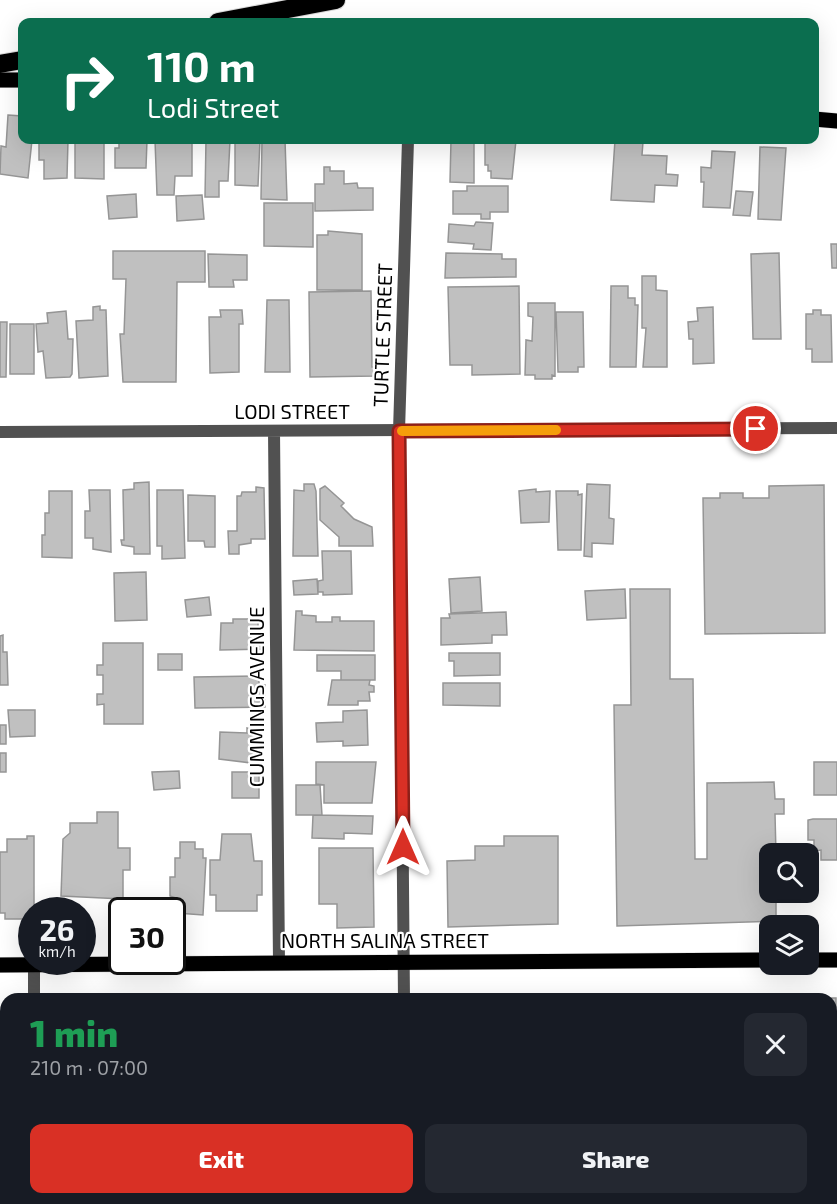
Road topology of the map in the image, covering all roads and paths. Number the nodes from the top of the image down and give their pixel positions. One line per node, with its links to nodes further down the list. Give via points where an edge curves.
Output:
1 (336, 0): 2 (highway)
2 (239, 18)
3 (18, 61): 4 (highway)
4 (0, 64)
5 (0, 80): 6 (main road)
6 (18, 80)
7 (819, 119): 8 (main road)
8 (837, 121)
9 (408, 144): 12 (street, TURTLE STREET)
10 (837, 428): 12 (street, LODI STREET)
11 (274, 431): 12 (street, LODI STREET); 13 (street, LODI STREET); 18 (street, CUMMINGS AVENUE)
12 (399, 431): 17 (street, TURTLE STREET)
13 (0, 432)
14 (759, 960): 17 (main road, NORTH SALINA STREET)
15 (819, 960): 16 (main road)
16 (837, 960)
17 (404, 962): 18 (main road, NORTH SALINA STREET); 24 (street, TURTLE STREET)
18 (279, 963): 19 (main road, NORTH SALINA STREET)
19 (96, 964)
20 (0, 965): 21 (main road, NORTH SALINA STREET)
21 (18, 965)
22 (34, 975): 23 (street)
23 (34, 993)
24 (404, 993)

